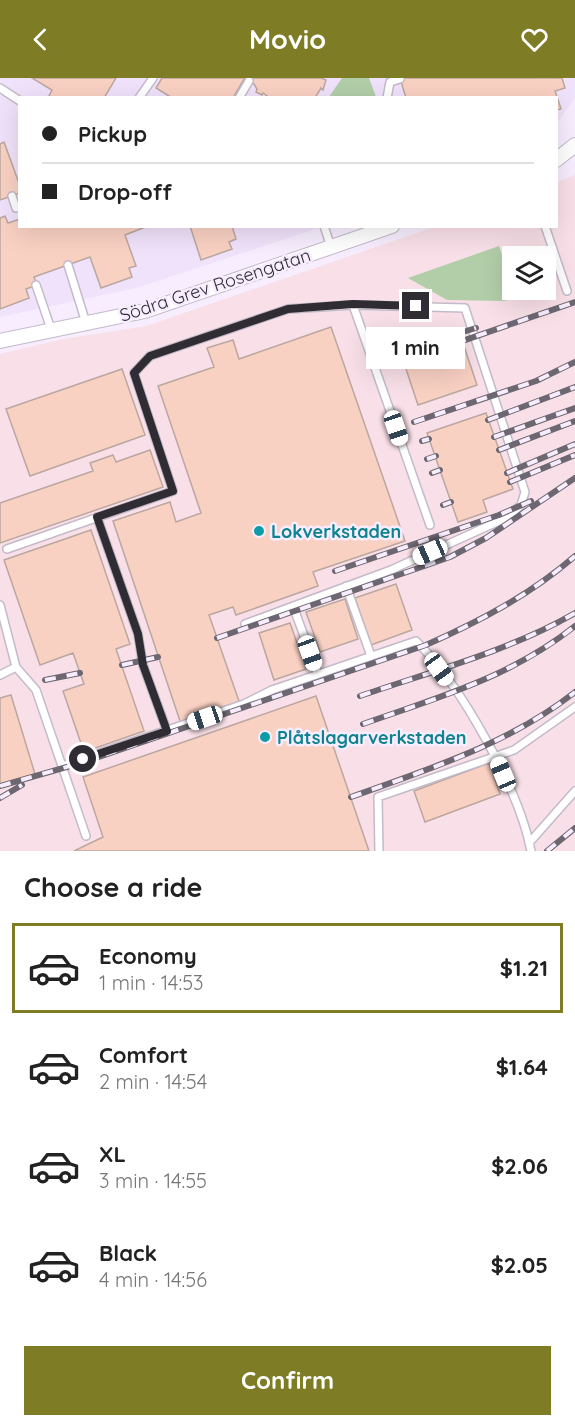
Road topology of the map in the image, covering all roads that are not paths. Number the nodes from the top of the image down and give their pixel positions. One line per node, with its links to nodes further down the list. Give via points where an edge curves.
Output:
1 (153, 78): 5 (lane)
2 (400, 79): 7 (lane, via 390,82)
3 (249, 81): 6 (lane)
4 (0, 88): 8 (lane)
5 (140, 96)
6 (240, 96)
7 (387, 96)
8 (18, 99)
9 (575, 145): 10 (street)
10 (558, 158)
11 (12, 196): 12 (lane)
12 (18, 208)
13 (325, 228): 16 (lane)
14 (386, 228): 16 (street, Södra Grev Rosengatan)
15 (546, 228): 19 (lane)
16 (331, 248): 21 (street, Södra Grev Rosengatan, via 145,311)
17 (68, 265): 21 (lane)
18 (36, 285): 22 (lane)
19 (567, 291)
20 (353, 304): 24 (lane, via 288,309 150,356 134,373 173,491); 25 (lane); 27 (lane, via 465,308 525,492 521,505 508,517)
21 (86, 323): 22 (street, Södra Grev Rosengatan)
22 (51, 329): 23 (street, Södra Grev Rosengatan)
23 (0, 341)
24 (97, 517): 26 (lane); 36 (lane)
25 (430, 525)
26 (7, 549)
27 (346, 586): 29 (lane); 31 (lane)
28 (0, 605): 32 (lane)
29 (293, 606): 30 (lane); 33 (lane)
30 (245, 624)
31 (371, 656): 33 (lane); 37 (lane, via 416,641 466,707)
32 (16, 667): 34 (lane); 38 (lane, via 36,690)
33 (318, 674): 36 (lane)
34 (0, 675)
35 (575, 707): 37 (lane, via 514,750)
36 (167, 731): 38 (lane)
37 (496, 757): 41 (lane); 42 (lane, via 378,797)
38 (62, 766): 40 (lane)
39 (575, 791): 41 (lane)
40 (86, 836)
41 (530, 847)
42 (379, 851)

